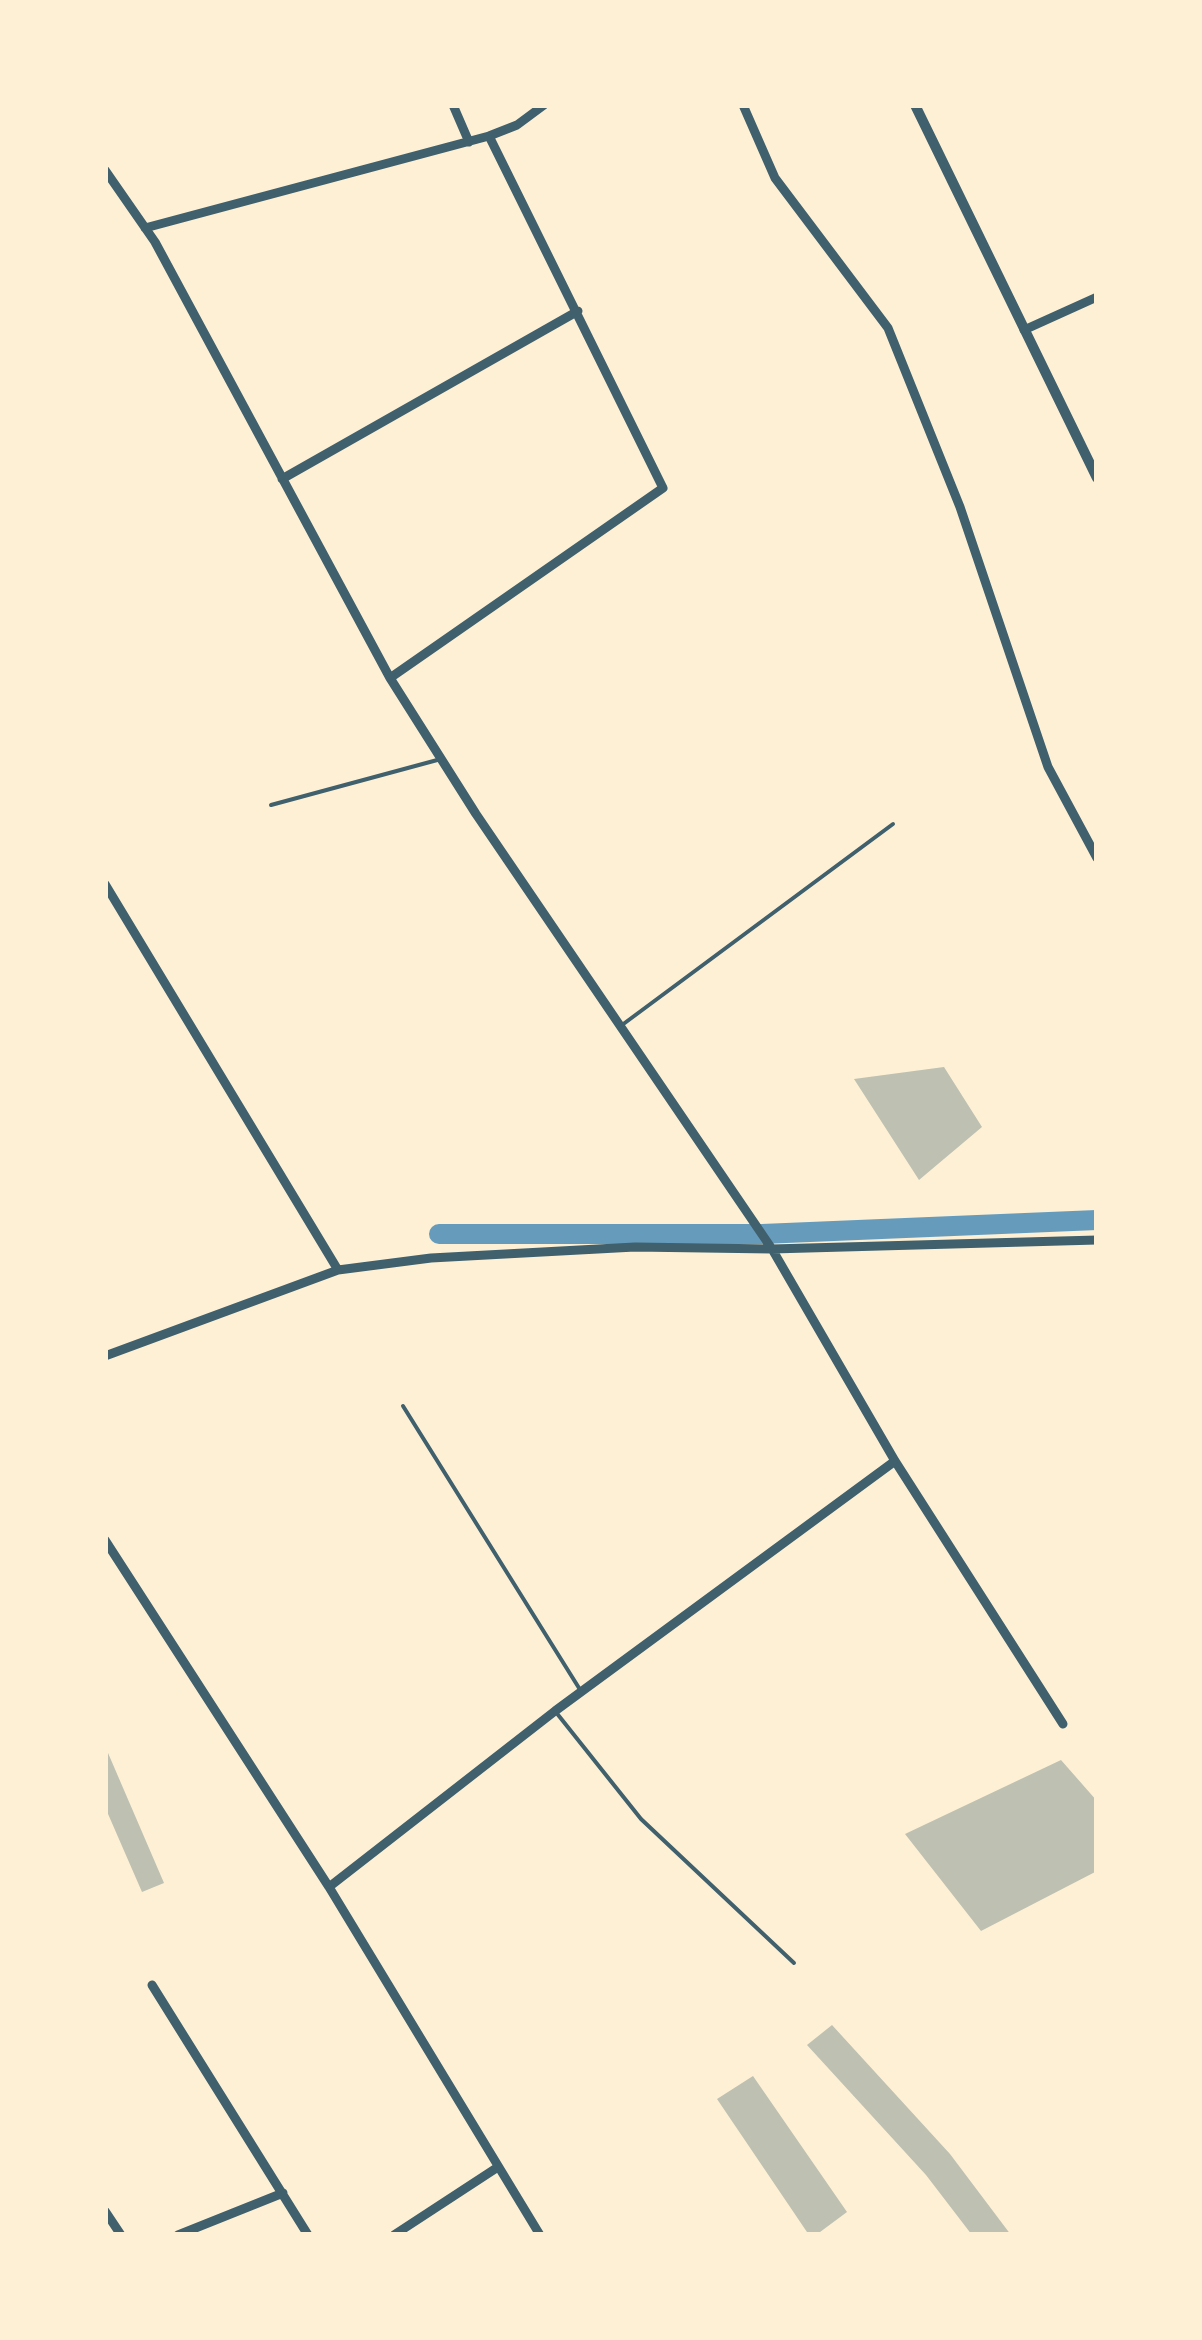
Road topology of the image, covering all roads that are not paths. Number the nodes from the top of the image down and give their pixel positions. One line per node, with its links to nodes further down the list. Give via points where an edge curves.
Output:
1 (453, 105): 6 (street)
2 (544, 105): 5 (street, via 517,126)
3 (743, 105): 18 (street, via 775,178 888,328 960,506 1048,768)
4 (915, 105): 11 (street)
5 (489, 136): 6 (street); 10 (street)
6 (469, 142): 8 (street)
7 (105, 170): 8 (street)
8 (145, 228): 13 (street)
9 (1097, 296): 11 (street)
10 (578, 310): 13 (street); 14 (street, via 663,488)
11 (1024, 330): 12 (street)
12 (1097, 478)
13 (282, 479): 14 (street)
14 (390, 678): 15 (street)
15 (441, 759): 16 (lane); 20 (street)
16 (271, 805)
17 (893, 824): 20 (lane)
18 (1097, 858)
19 (105, 884): 23 (street)
20 (622, 1025): 22 (street)
21 (1097, 1240): 22 (street)
22 (772, 1249): 23 (street, via 635,1247); 26 (street)
23 (338, 1270): 24 (street)
24 (105, 1356)
25 (404, 1406): 28 (lane)
26 (895, 1461): 28 (street); 30 (street)
27 (105, 1540): 31 (street)
28 (582, 1692): 29 (street)
29 (556, 1711): 31 (street); 32 (lane, via 640,1818)
30 (1063, 1724)
31 (328, 1887): 34 (street)
32 (794, 1963)
33 (152, 1984): 35 (street)
34 (498, 2167): 40 (street); 41 (street)
35 (283, 2194): 38 (street); 39 (street)
36 (105, 2210): 37 (street)
37 (120, 2235)
38 (178, 2235)
39 (308, 2235)
40 (394, 2235)
41 (540, 2235)

